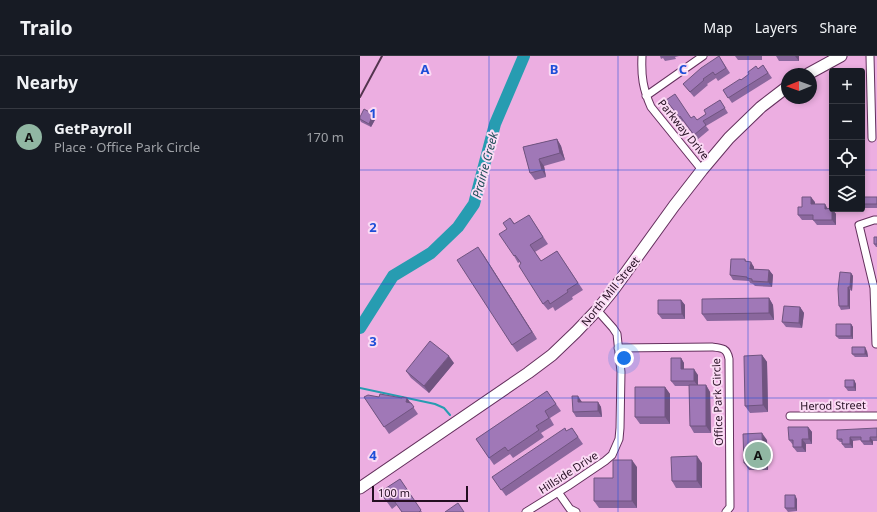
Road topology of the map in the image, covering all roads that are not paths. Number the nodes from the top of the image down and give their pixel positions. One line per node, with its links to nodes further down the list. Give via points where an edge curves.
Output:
1 (642, 56): 7 (street, Parkway Drive, via 642,79)
2 (703, 56): 7 (street)
3 (842, 56): 5 (main road)
4 (870, 56): 8 (street)
5 (817, 69)
6 (781, 92): 9 (main road, North Mill Street, via 729,138)
7 (646, 96): 9 (street, Parkway Drive, via 651,107)
8 (872, 138)
9 (702, 170): 11 (main road, North Mill Street)
10 (877, 220): 12 (street, via 859,226 874,288)
11 (597, 310): 13 (street, Hillside Drive, via 613,328); 16 (main road, North Mill Street, via 552,355)
12 (876, 344)
13 (618, 348): 17 (street, Hillside Drive, via 620,428 612,455); 20 (street, Office Park Circle, via 712,347 723,348 728,354 730,507)
14 (790, 416): 15 (street, Herod Street)
15 (877, 416)
16 (360, 488)
17 (558, 492): 18 (street, Hillside Drive); 19 (street, via 570,509)
18 (526, 512)
19 (576, 512)
20 (726, 512)

